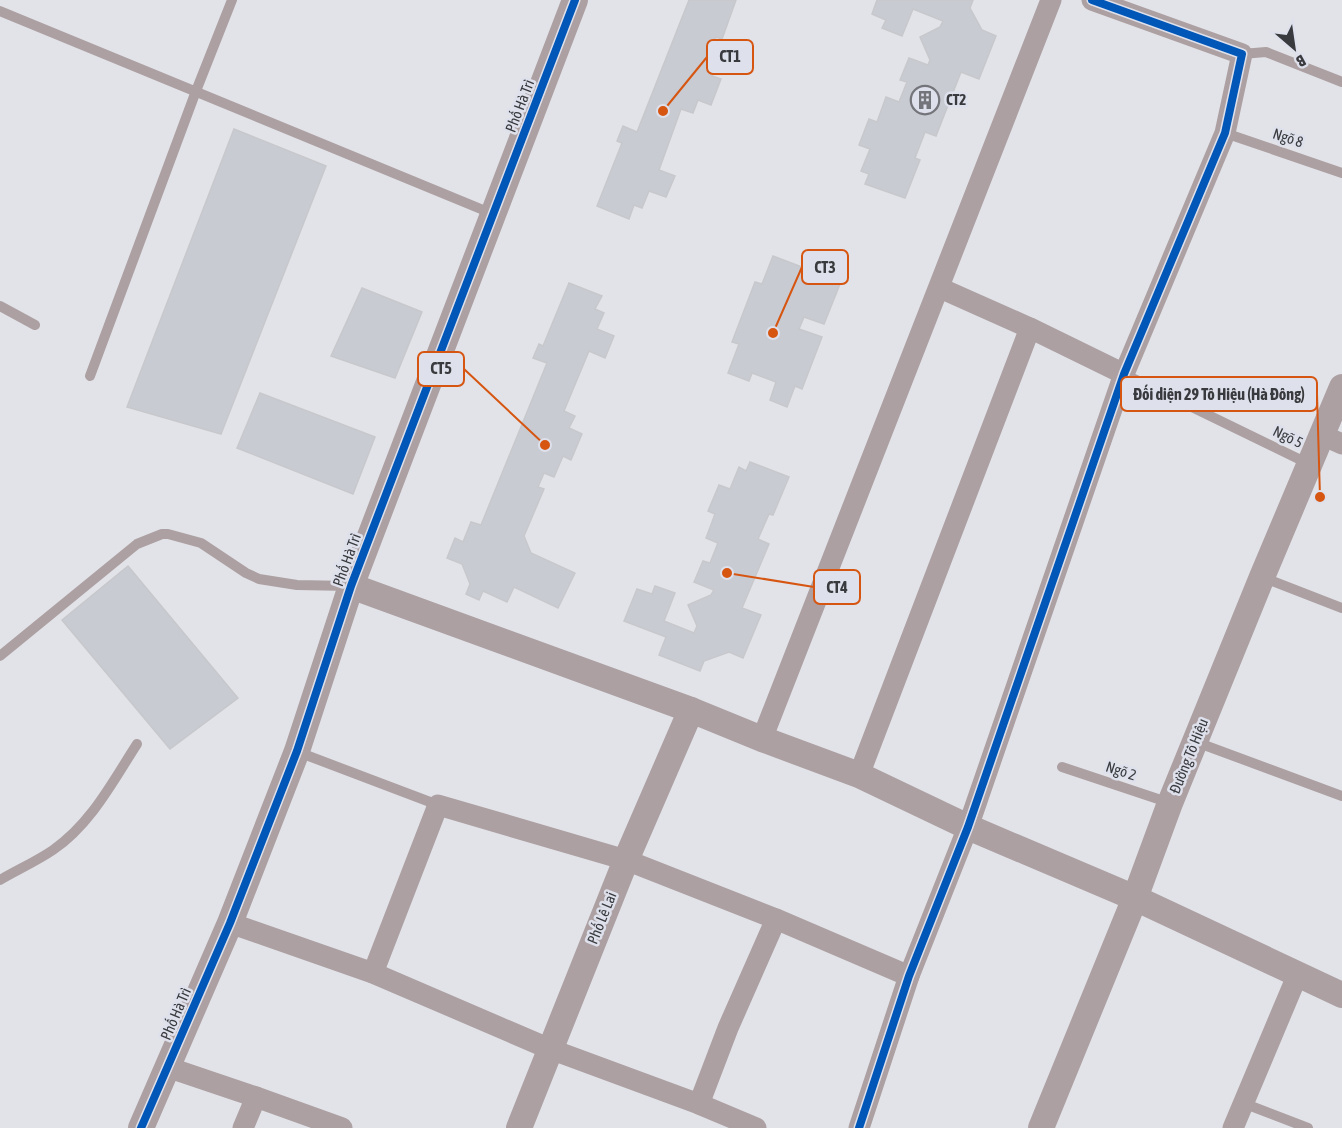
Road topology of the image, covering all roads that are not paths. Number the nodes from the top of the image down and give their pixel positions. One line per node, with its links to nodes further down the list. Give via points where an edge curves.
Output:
1 (232, 0): 8 (lane)
2 (575, 0): 11 (street, Phố Hà Trì)
3 (1052, 0): 12 (street)
4 (1092, 0): 6 (street)
5 (0, 11): 8 (lane)
6 (1242, 54): 7 (lane, via 1266,52); 9 (street)
7 (1342, 81)
8 (196, 91): 11 (lane); 17 (lane)
9 (1225, 133): 10 (lane, Ngõ 8); 16 (street)
10 (1342, 173)
11 (493, 214): 22 (street, Phố Hà Trì)
12 (940, 288): 15 (street); 26 (street)
13 (0, 306): 14 (lane)
14 (35, 325)
15 (1030, 328): 16 (street); 31 (street)
16 (1124, 374): 20 (lane, Ngõ 5); 35 (street)
17 (90, 376)
18 (1342, 387): 19 (street, Đường Tô Hiệu)
19 (1332, 439): 20 (street, Đường Tô Hiệu)
20 (1310, 464): 21 (street, Đường Tô Hiệu)
21 (1262, 577): 23 (lane); 27 (street, Đường Tô Hiệu)
22 (351, 586): 24 (lane, via 297,585 259,579 201,543 162,534 137,544); 25 (street); 29 (street, Phố Hà Trì)
23 (1342, 608)
24 (0, 656)
25 (690, 710): 26 (street); 36 (street, Phố Lê Lai)
26 (762, 740): 31 (street)
27 (1196, 741): 32 (lane); 33 (street, Đường Tô Hiệu)
28 (137, 744): 37 (lane, via 96,807 76,830 53,850)
29 (297, 751): 34 (lane); 40 (street, Phố Hà Trì)
30 (1062, 767): 33 (lane, Ngõ 2)
31 (859, 775): 35 (street)
32 (1342, 796)
33 (1170, 803): 38 (street, Đường Tô Hiệu)
34 (438, 805): 36 (street); 41 (street)
35 (968, 827): 38 (street); 42 (street)
36 (626, 860): 39 (street); 45 (street, Phố Lê Lai)
37 (0, 880)
38 (1136, 898): 43 (street); 56 (street, Đường Tô Hiệu)
39 (776, 919): 42 (street); 49 (street)
40 (230, 923): 41 (street); 46 (street, Phố Hà Trì)
41 (373, 973): 45 (street)
42 (909, 976): 55 (street)
43 (1297, 976): 44 (street); 48 (street)
44 (1342, 995)
45 (550, 1049): 49 (street); 53 (street, Phố Lê Lai)
46 (167, 1067): 47 (street); 51 (street, Phố Hà Trì)
47 (256, 1097): 50 (street); 52 (street)
48 (1243, 1103): 57 (street); 58 (lane)
49 (699, 1104): 54 (street)
50 (336, 1127)
51 (141, 1128)
52 (243, 1128)
53 (519, 1128)
54 (756, 1128)
55 (859, 1128)
56 (1041, 1128)
57 (1233, 1128)
58 (1308, 1128)

